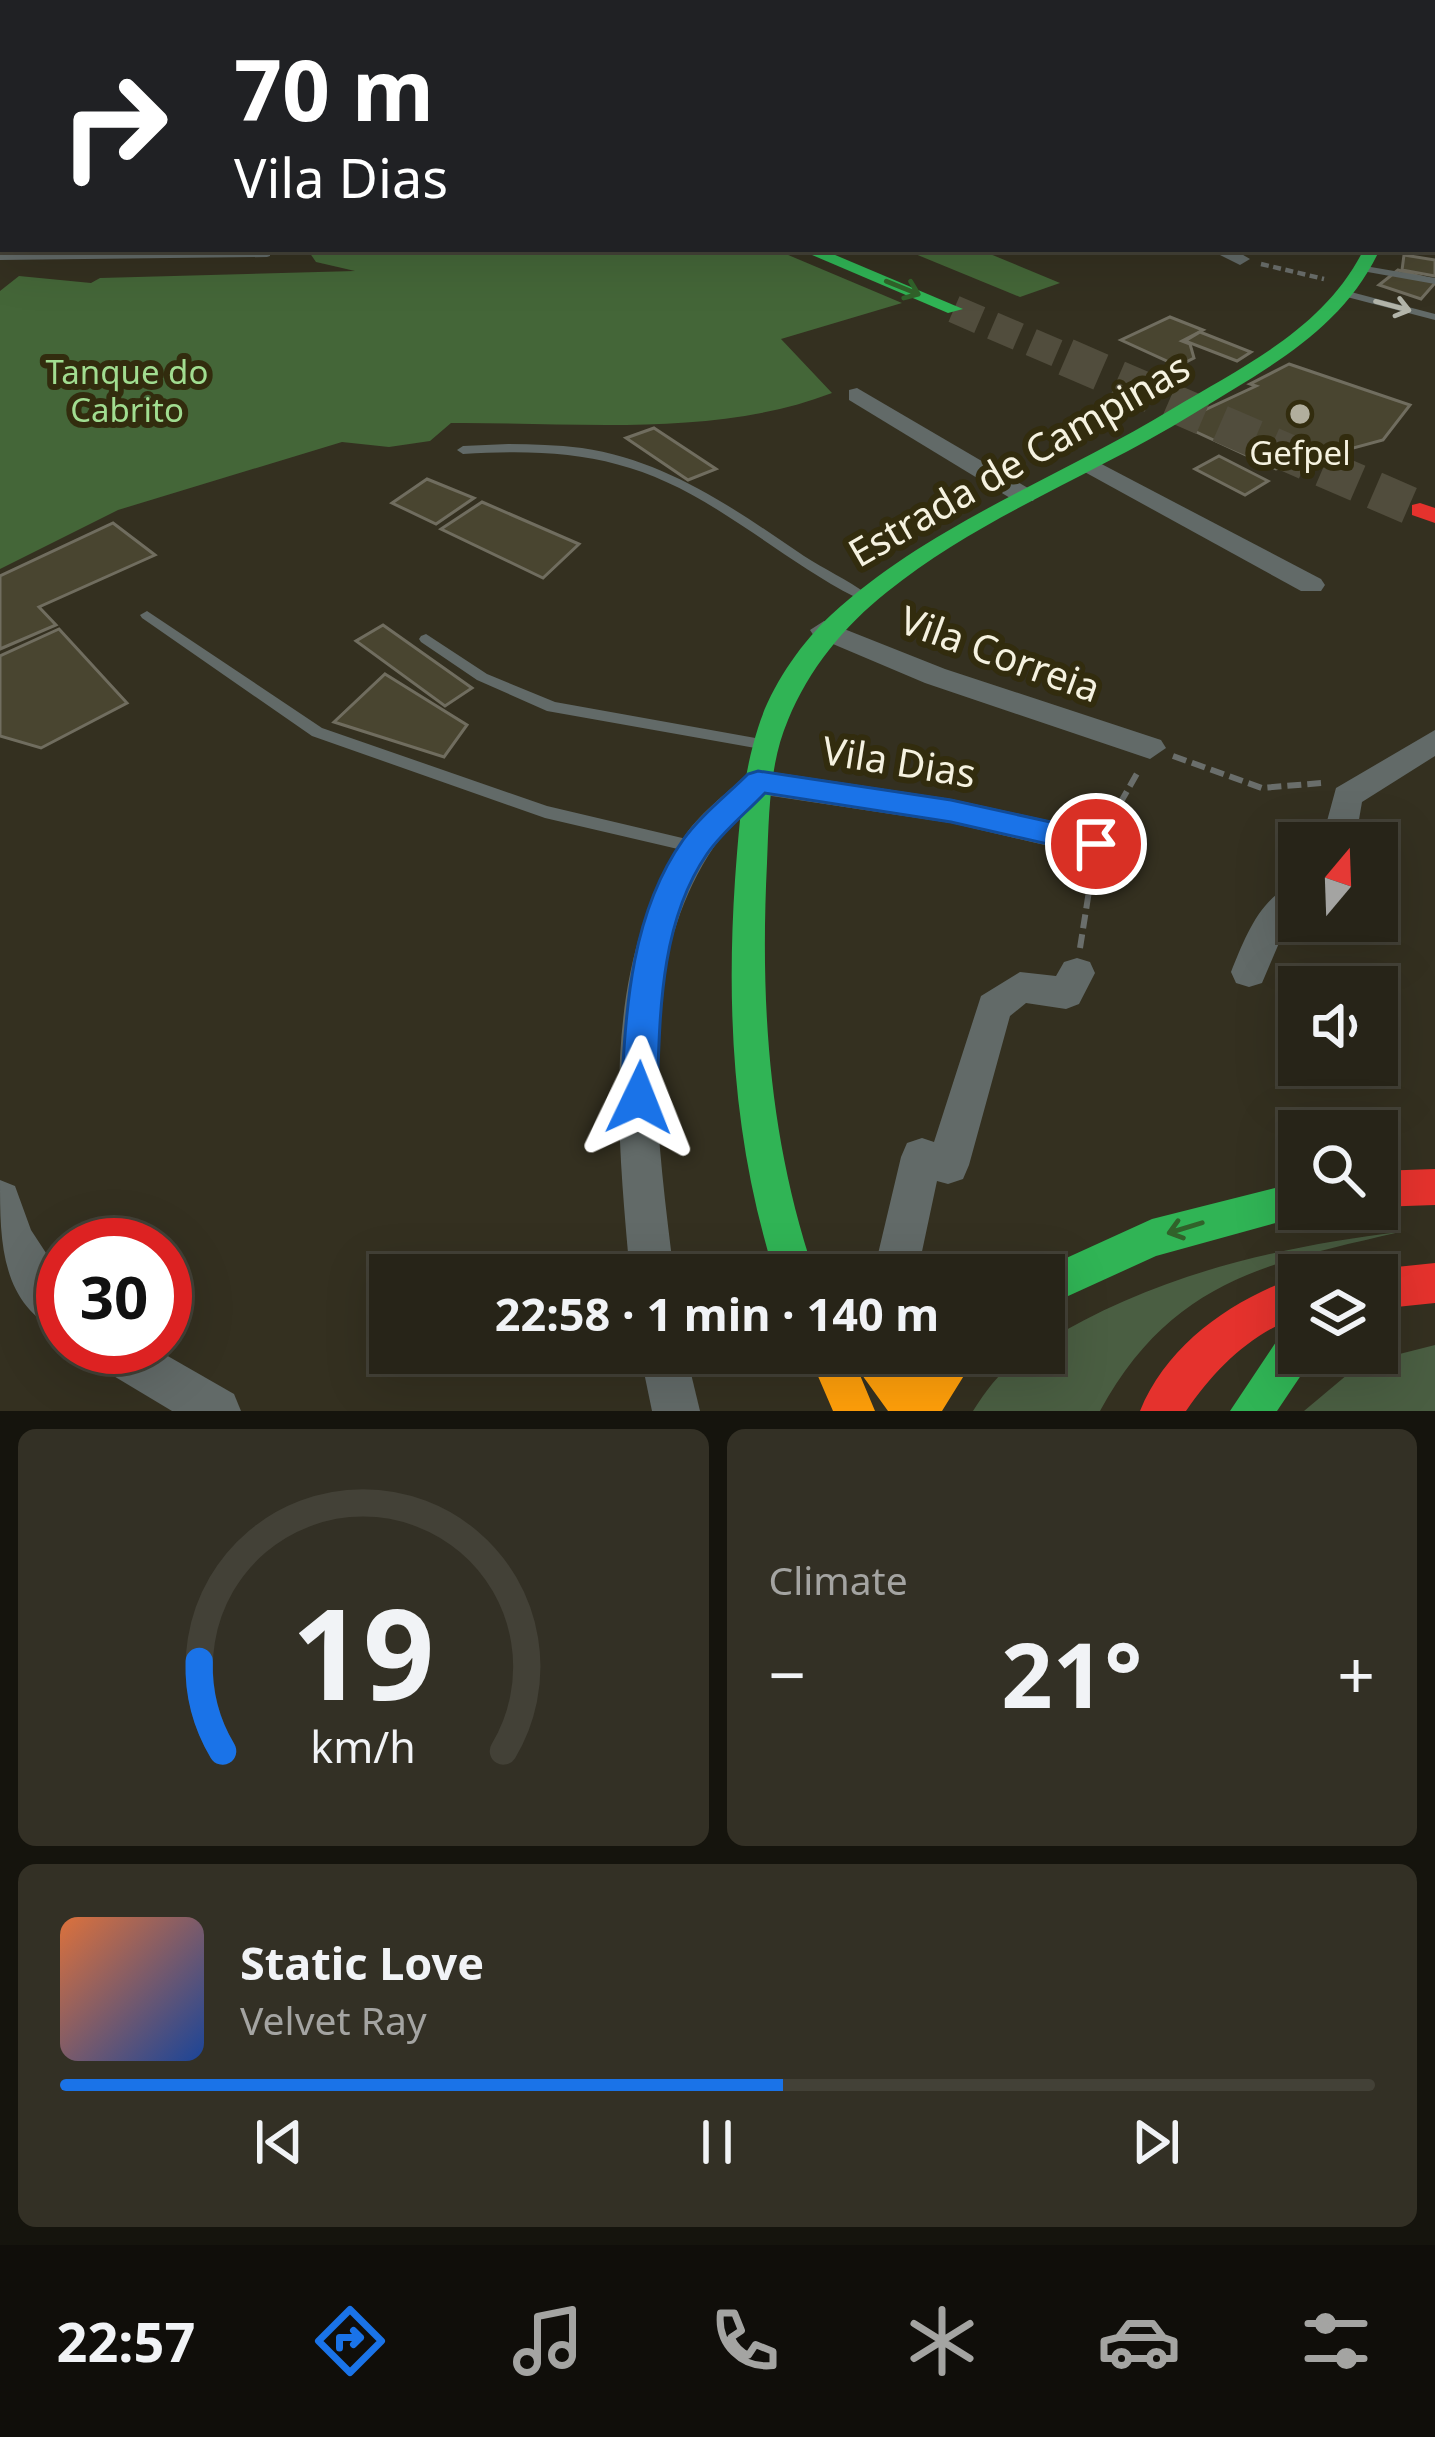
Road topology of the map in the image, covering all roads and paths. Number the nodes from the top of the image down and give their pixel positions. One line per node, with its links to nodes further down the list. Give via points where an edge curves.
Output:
1 (828, 252): 5 (main road)
2 (1224, 252): 6 (street)
3 (267, 254): 4 (lane)
4 (0, 257)
5 (864, 257): 10 (main road); 11 (main road, one-way to 11)
6 (1240, 259): 9 (path)
7 (1368, 259): 8 (lane); 9 (main road, Estrada de Campinas)
8 (1435, 281)
9 (1340, 287): 12 (lane, one-way to 12); 15 (main road, Estrada de Campinas, via 1316,332)
10 (984, 295)
11 (954, 308)
12 (1435, 317)
13 (857, 395): 16 (street)
14 (463, 450): 18 (lane, via 574,447 625,458 667,474 812,572)
15 (1090, 465): 16 (main road, Estrada de Campinas); 17 (street)
16 (1024, 496): 18 (main road, Estrada de Campinas)
17 (1311, 585)
18 (860, 593): 20 (main road, Estrada de Campinas)
19 (147, 615): 28 (lane, via 317,732 545,812)
20 (824, 630): 23 (street, Vila Correia); 24 (main road, Estrada de Campinas, via 797,669)
21 (426, 639): 24 (lane, via 482,677 552,707)
22 (1435, 741): 26 (street, via 1347,796)
23 (1150, 748): 25 (path, via 1264,790)
24 (761, 763): 27 (street, Vila Dias); 28 (street); 29 (main road)
25 (1324, 782)
26 (1342, 822)
27 (1096, 844)
28 (694, 847): 29 (street); 38 (street, via 657,928 643,1019 638,1138)
29 (756, 859): 37 (main road, via 749,1066)
30 (1278, 918): 31 (street)
31 (1249, 972)
32 (1077, 973): 41 (street, via 1066,993 1020,987 994,1006 948,1165 922,1157)
33 (1435, 1187): 34 (main road)
34 (1398, 1188)
35 (0, 1200): 42 (street)
36 (1278, 1205): 43 (main road, one-way to 43, via 1152,1238)
37 (773, 1228): 39 (main road); 40 (main road)
38 (650, 1254)
39 (785, 1254)
40 (795, 1254)
41 (900, 1254)
42 (36, 1277)
43 (1065, 1277)
44 (1435, 1283): 45 (main road)
45 (1398, 1286)
46 (1278, 1305): 57 (main road, via 1214,1342)
47 (154, 1374): 53 (street)
48 (668, 1374): 54 (street)
49 (838, 1374): 55 (main road)
50 (887, 1374): 56 (main road)
51 (942, 1374): 56 (main road)
52 (1278, 1374): 58 (main road)
53 (217, 1411)
54 (676, 1411)
55 (854, 1411)
56 (915, 1411)
57 (1161, 1411)
58 (1251, 1411)

